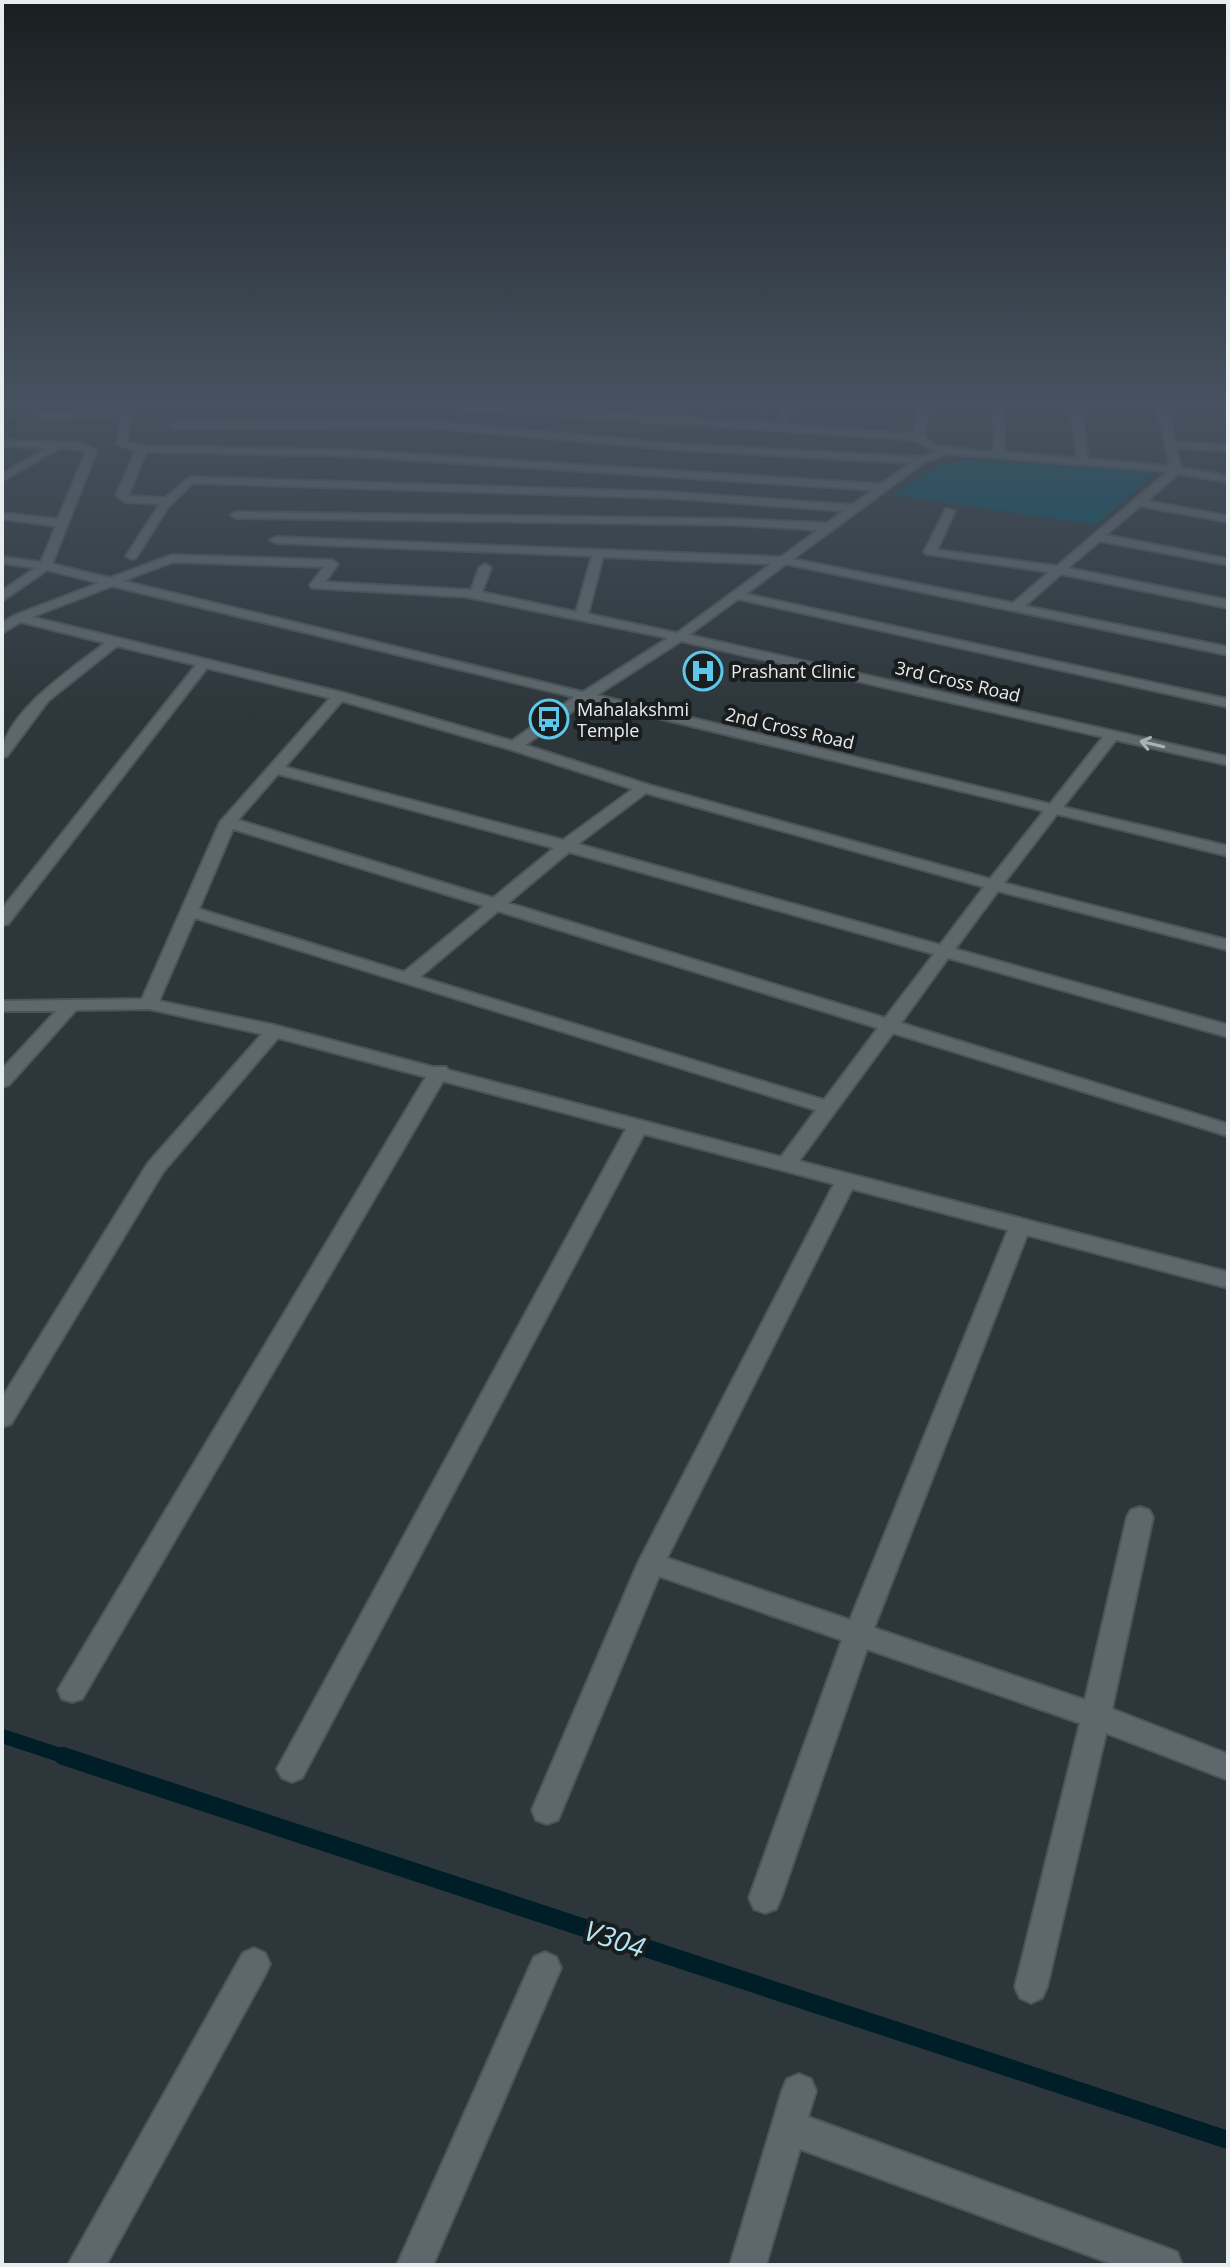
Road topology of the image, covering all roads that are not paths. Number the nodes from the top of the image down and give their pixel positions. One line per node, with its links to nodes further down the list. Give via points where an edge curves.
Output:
1 (69, 507): 15 (street)
2 (164, 507): 21 (street, via 132,556)
3 (343, 507): 12 (street)
4 (585, 507): 14 (street)
5 (826, 507): 9 (street)
6 (858, 507): 9 (street)
7 (1131, 507): 18 (street)
8 (1162, 507): 13 (street)
9 (855, 509): 16 (street)
10 (950, 511): 27 (street, via 930,552)
11 (2, 516): 15 (street)
12 (337, 516): 14 (street); 17 (street, via 241,515)
13 (1228, 519)
14 (584, 520): 16 (street)
15 (62, 523): 25 (street)
16 (830, 527): 23 (street)
17 (236, 531)
18 (1097, 537): 24 (street); 27 (street)
19 (276, 540): 20 (street)
20 (599, 552): 23 (street); 34 (street)
21 (172, 558): 28 (street); 29 (street, 3rd Cross Road, via 332,564 316,585)
22 (2, 560): 25 (street, 2nd Cross Road)
23 (786, 561): 30 (street); 33 (street)
24 (1228, 562)
25 (45, 566): 28 (street, 2nd Cross Road); 31 (street)
26 (485, 568): 29 (street)
27 (1058, 570): 32 (street); 33 (street)
28 (110, 582): 35 (street); 42 (street, 2nd Cross Road)
29 (475, 595): 34 (street, 3rd Cross Road)
30 (735, 595): 37 (street); 43 (street)
31 (2, 597)
32 (1228, 604)
33 (1015, 608): 39 (street)
34 (581, 616): 37 (street, 3rd Cross Road)
35 (19, 618): 36 (street); 38 (street)
36 (2, 629)
37 (679, 637): 42 (street); 44 (street, 3rd Cross Road)
38 (113, 643): 40 (street); 46 (street, via 43,698)
39 (1228, 651)
40 (204, 663): 41 (street); 57 (street)
41 (339, 696): 45 (street); 48 (street)
42 (585, 697): 45 (street); 50 (street, 2nd Cross Road)
43 (1228, 703)
44 (1112, 735): 47 (street, 3rd Cross Road, one-way to 44); 50 (street)
45 (514, 746): 49 (street)
46 (2, 753)
47 (1228, 761)
48 (273, 768): 51 (street); 52 (street)
49 (644, 788): 52 (street); 54 (street)
50 (1054, 810): 53 (street, 2nd Cross Road); 54 (street)
51 (228, 822): 55 (street); 56 (street)
52 (566, 846): 55 (street); 59 (street)
53 (1228, 851)
54 (994, 885): 58 (street); 59 (street)
55 (495, 907): 60 (street); 64 (street)
56 (188, 911): 60 (street); 61 (street)
57 (2, 920)
58 (1228, 945)
59 (945, 954): 64 (street); 66 (street)
60 (406, 979): 69 (street)
61 (149, 1004): 63 (street); 65 (street)
62 (2, 1006): 63 (street)
63 (69, 1007): 68 (street)
64 (891, 1026): 69 (street); 71 (street)
65 (274, 1031): 67 (street); 76 (street, via 155,1168)
66 (1228, 1031)
67 (439, 1071): 70 (street); 80 (street)
68 (2, 1081)
69 (829, 1108): 72 (street)
70 (639, 1124): 72 (street); 83 (street)
71 (1228, 1130)
72 (787, 1163): 73 (street)
73 (847, 1179): 74 (street); 78 (street)
74 (1020, 1225): 75 (street); 79 (street)
75 (1228, 1280)
76 (2, 1418)
77 (1140, 1517): 81 (street)
78 (651, 1563): 79 (street); 84 (street)
79 (858, 1635): 81 (street); 85 (street)
80 (72, 1690)
81 (1096, 1716): 82 (street); 88 (street)
82 (1228, 1767)
83 (292, 1769)
84 (547, 1810)
85 (765, 1898)
86 (254, 1964): 91 (street)
87 (545, 1968): 92 (street)
88 (1031, 1987)
89 (799, 2091): 90 (street)
90 (788, 2127): 93 (street); 94 (street)
91 (86, 2265)
92 (415, 2265)
93 (748, 2265)
94 (1164, 2265)

